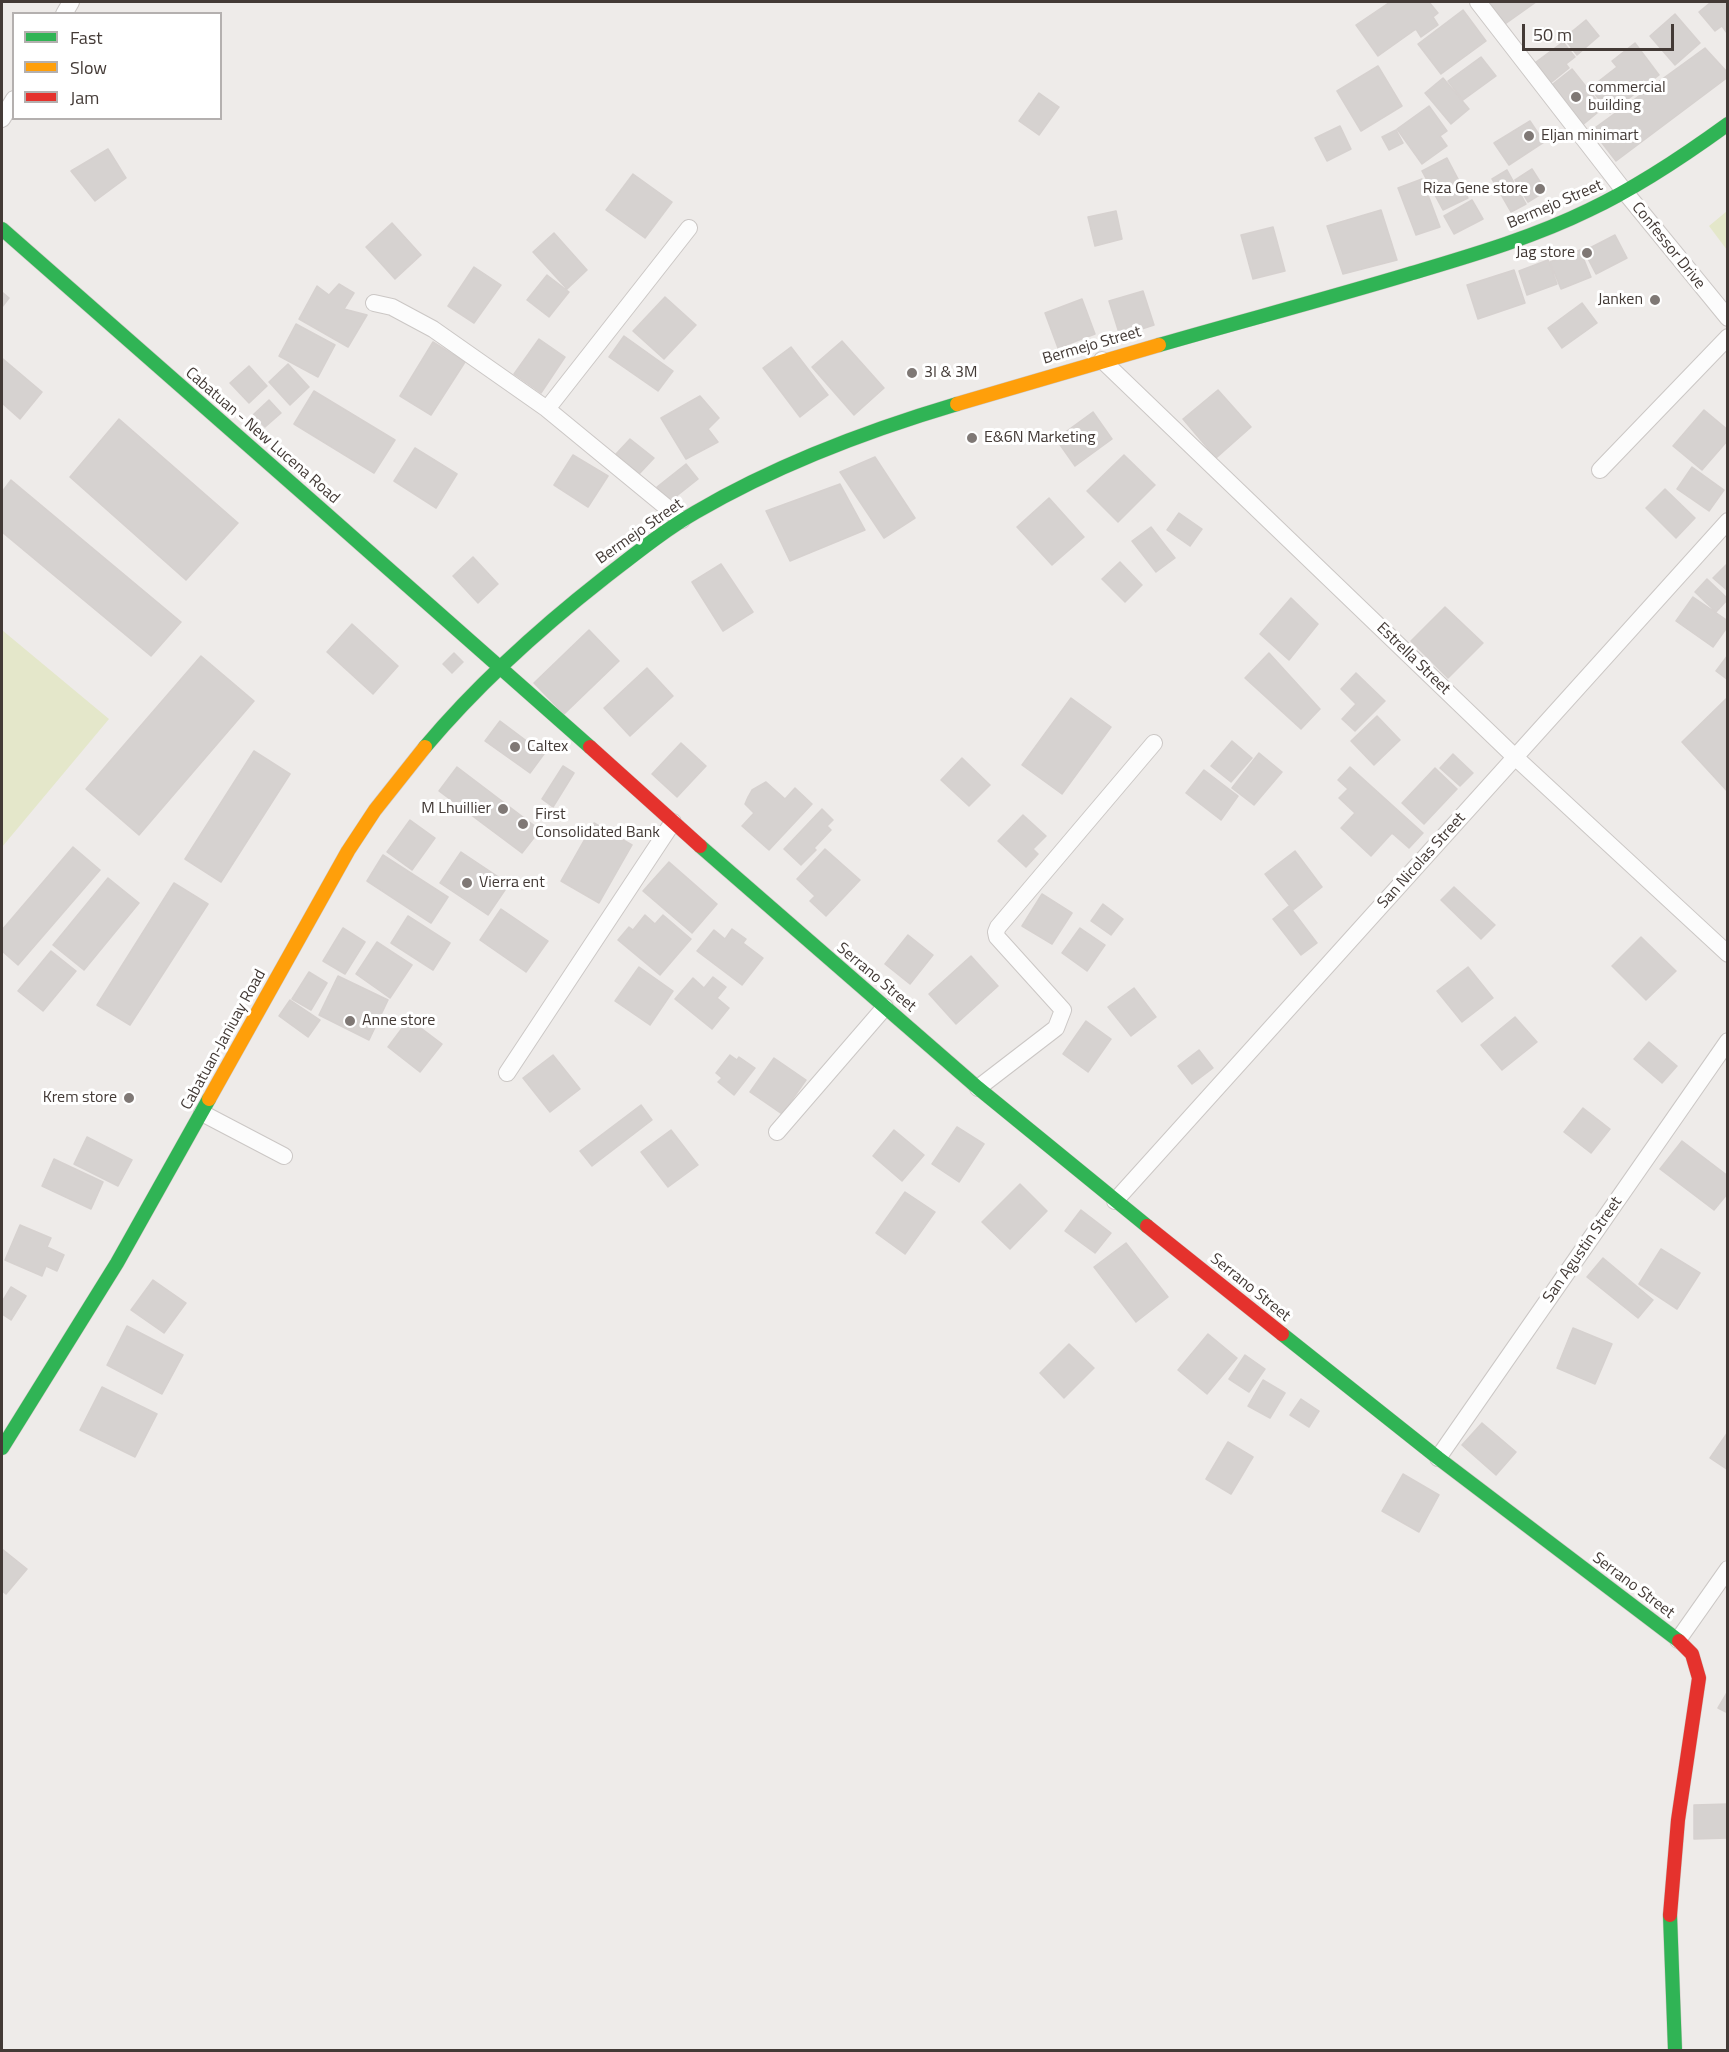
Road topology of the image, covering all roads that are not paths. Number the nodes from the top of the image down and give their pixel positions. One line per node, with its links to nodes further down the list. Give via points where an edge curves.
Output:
1 (1478, 2): 5 (street, Confessor Drive)
2 (12, 102): 3 (street)
3 (2, 119)
4 (1728, 124): 5 (main road, Bermejo Street)
5 (1625, 192): 9 (street, Confessor Drive); 11 (main road, Bermejo Street, via 1552,226 1473,254)
6 (689, 228): 12 (street)
7 (2, 229): 16 (main road, Cabatuan - New Lucena Road)
8 (374, 303): 12 (street, via 392,307 433,329)
9 (1728, 318)
10 (1728, 337): 13 (street)
11 (1102, 360): 14 (main road, Bermejo Street, via 847,440 787,465); 18 (street, Estrella Street)
12 (547, 409): 14 (street)
13 (1600, 470)
14 (682, 520): 16 (main road, Bermejo Street, via 540,629)
15 (1728, 521): 18 (street, San Nicolas Street)
16 (500, 667): 19 (main road, Serrano Street); 25 (main road, Cabatuan-Janiuay Road, via 435,733 375,807)
17 (1154, 743): 24 (street, via 998,927 997,937 1063,1010 1056,1028)
18 (1515, 757): 20 (street, Estrella Street); 28 (street, San Nicolas Street)
19 (673, 822): 21 (main road, Serrano Street); 23 (street)
20 (1728, 954)
21 (885, 1007): 24 (main road, Serrano Street); 26 (street)
22 (1728, 1041): 30 (street, San Agustin Street)
23 (507, 1073)
24 (978, 1088): 28 (main road, Serrano Street)
25 (202, 1113): 27 (street); 29 (main road, Cabatuan-Janiuay Road, via 117,1263)
26 (777, 1132)
27 (284, 1156)
28 (1115, 1201): 30 (main road, Serrano Street)
29 (2, 1448)
30 (1438, 1458): 32 (main road, Serrano Street)
31 (1728, 1569): 32 (street)
32 (1678, 1640): 33 (main road, Serrano Street, via 1692,1654 1699,1678 1678,1820 1670,1918)
33 (1675, 2050)

